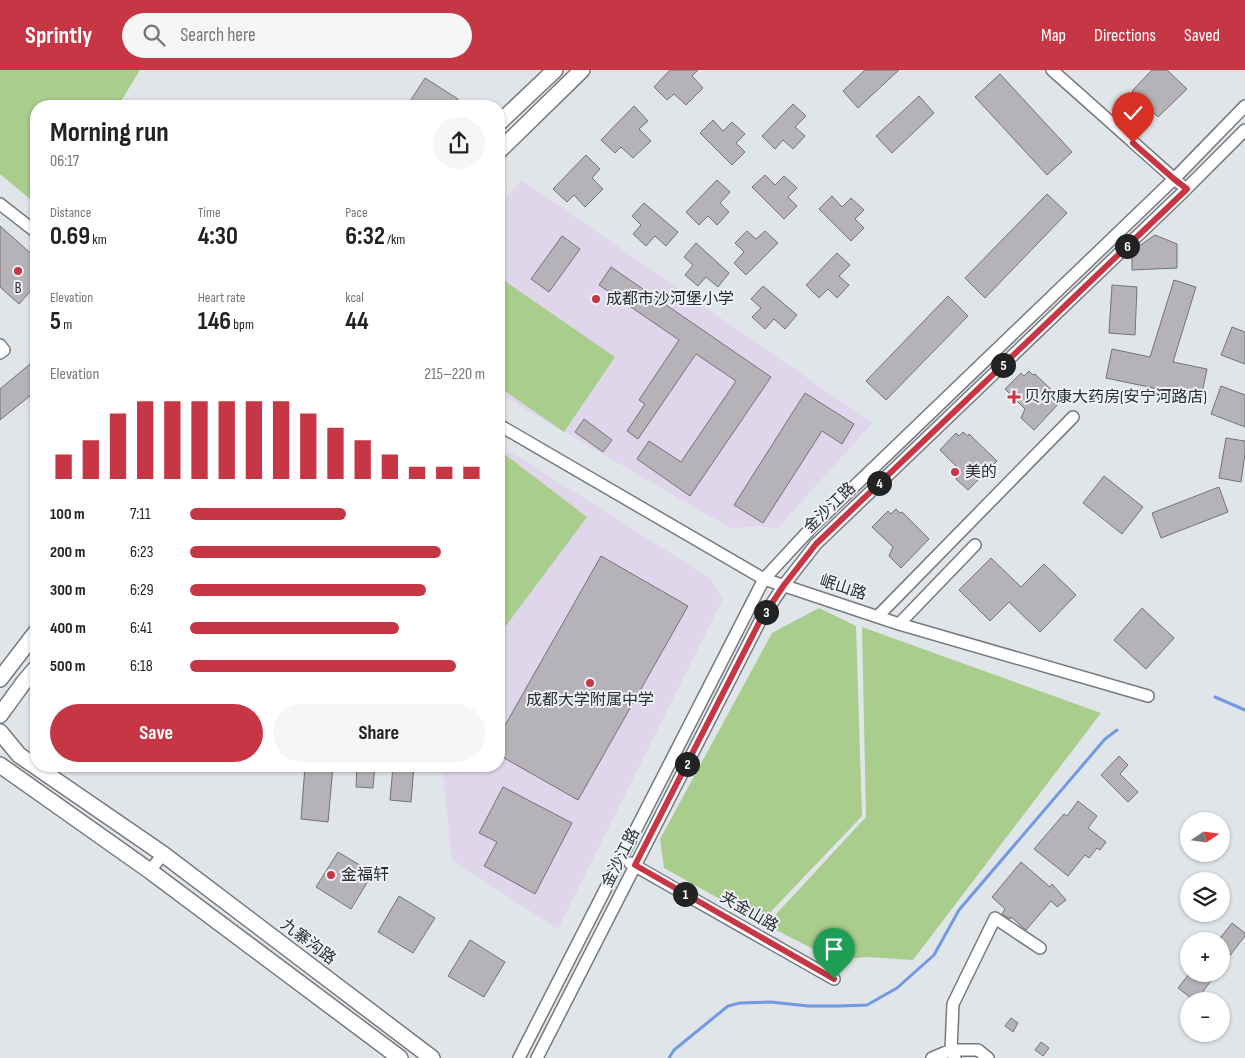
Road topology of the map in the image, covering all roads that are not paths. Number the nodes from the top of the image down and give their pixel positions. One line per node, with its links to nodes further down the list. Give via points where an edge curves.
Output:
1 (555, 70): 5 (main road)
2 (582, 70): 7 (main road)
3 (1052, 70): 8 (street)
4 (1245, 106): 8 (street, 金沙江路)
5 (505, 117)
6 (1245, 130): 9 (street, 金沙江路)
7 (505, 146)
8 (1174, 179): 9 (street); 17 (street, 金沙江路, via 813,526)
9 (1187, 189): 18 (street, 金沙江路, via 816,544)
10 (0, 204): 11 (street)
11 (30, 227)
12 (0, 345): 13 (street, via 4,350)
13 (0, 353)
14 (1073, 417): 19 (street)
15 (505, 428): 17 (street, 岷山路)
16 (975, 545): 20 (street)
17 (764, 579): 18 (street, 岷山路); 31 (street, 金沙江路)
18 (784, 585): 19 (street, 岷山路); 32 (street, 金沙江路, via 760,621)
19 (878, 616): 20 (street, 岷山路)
20 (900, 624): 24 (street, 岷山路)
21 (30, 640): 23 (main road)
22 (30, 675): 25 (main road)
23 (0, 679)
24 (1148, 696)
25 (0, 715)
26 (0, 732): 27 (main road, 九寨沟路, via 19,755)
27 (30, 763)
28 (0, 765): 33 (main road)
29 (44, 772): 30 (main road, 九寨沟路)
30 (163, 854): 33 (street); 38 (main road, 九寨沟路)
31 (622, 858): 32 (street, 夹金山路); 39 (street, 金沙江路)
32 (635, 865): 35 (street, 夹金山路); 40 (street, 金沙江路)
33 (150, 870): 37 (main road)
34 (1040, 948): 36 (street, via 995,918 953,1004)
35 (834, 979)
36 (953, 1054): 41 (street); 42 (street, via 978,1050)
37 (400, 1058)
38 (432, 1058)
39 (519, 1058)
40 (537, 1058)
41 (932, 1058)
42 (988, 1058)

